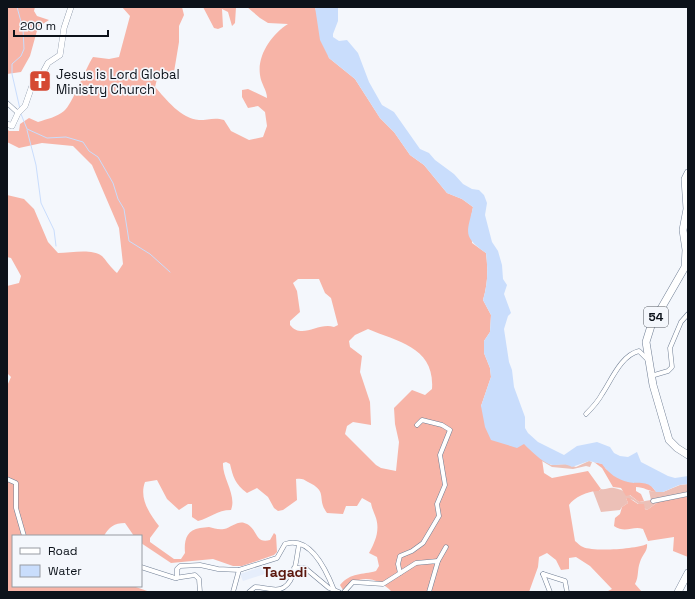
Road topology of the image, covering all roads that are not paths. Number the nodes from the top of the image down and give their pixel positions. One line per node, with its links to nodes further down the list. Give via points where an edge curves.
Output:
1 (71, 7): 3 (main road, via 64,28 60,55 48,63 41,76 33,83)
2 (7, 103): 3 (street)
3 (20, 112): 4 (main road, via 12,126)
4 (7, 124)
5 (688, 173): 7 (highway, 54, via 685,179 687,209 683,230 685,264 648,331 646,346)
6 (688, 314): 8 (street, via 681,322 670,348 672,366 668,371)
7 (649, 361): 8 (highway, 54); 9 (street, via 641,352 637,351 631,355 616,370 602,395)
8 (652, 376): 11 (highway, 54, via 669,440)
9 (586, 414)
10 (417, 425): 22 (street, via 422,420 442,425 450,430 440,459 444,489 437,504 440,516 423,542 400,556)
11 (688, 455)
12 (7, 479): 15 (street, via 16,483 16,508)
13 (688, 494): 14 (street)
14 (653, 501)
15 (24, 535)
16 (298, 545): 20 (street); 21 (street, via 287,543 277,558); 25 (street, via 317,557)
17 (446, 547): 18 (street)
18 (438, 561): 22 (street, via 420,561); 30 (street)
19 (142, 567): 24 (street)
20 (294, 568): 25 (street, via 307,569); 28 (street, via 290,580 282,588 255,587)
21 (239, 570): 24 (street, via 182,565 177,569); 27 (street)
22 (400, 573): 29 (street, via 379,585 353,582)
23 (688, 573): 33 (highway)
24 (177, 578): 26 (street, via 195,575 199,579)
25 (336, 591)
26 (200, 592)
27 (233, 592)
28 (249, 592)
29 (344, 592)
30 (429, 592)
31 (550, 592): 32 (street, via 543,574 565,581)
32 (567, 592)
33 (678, 592)

